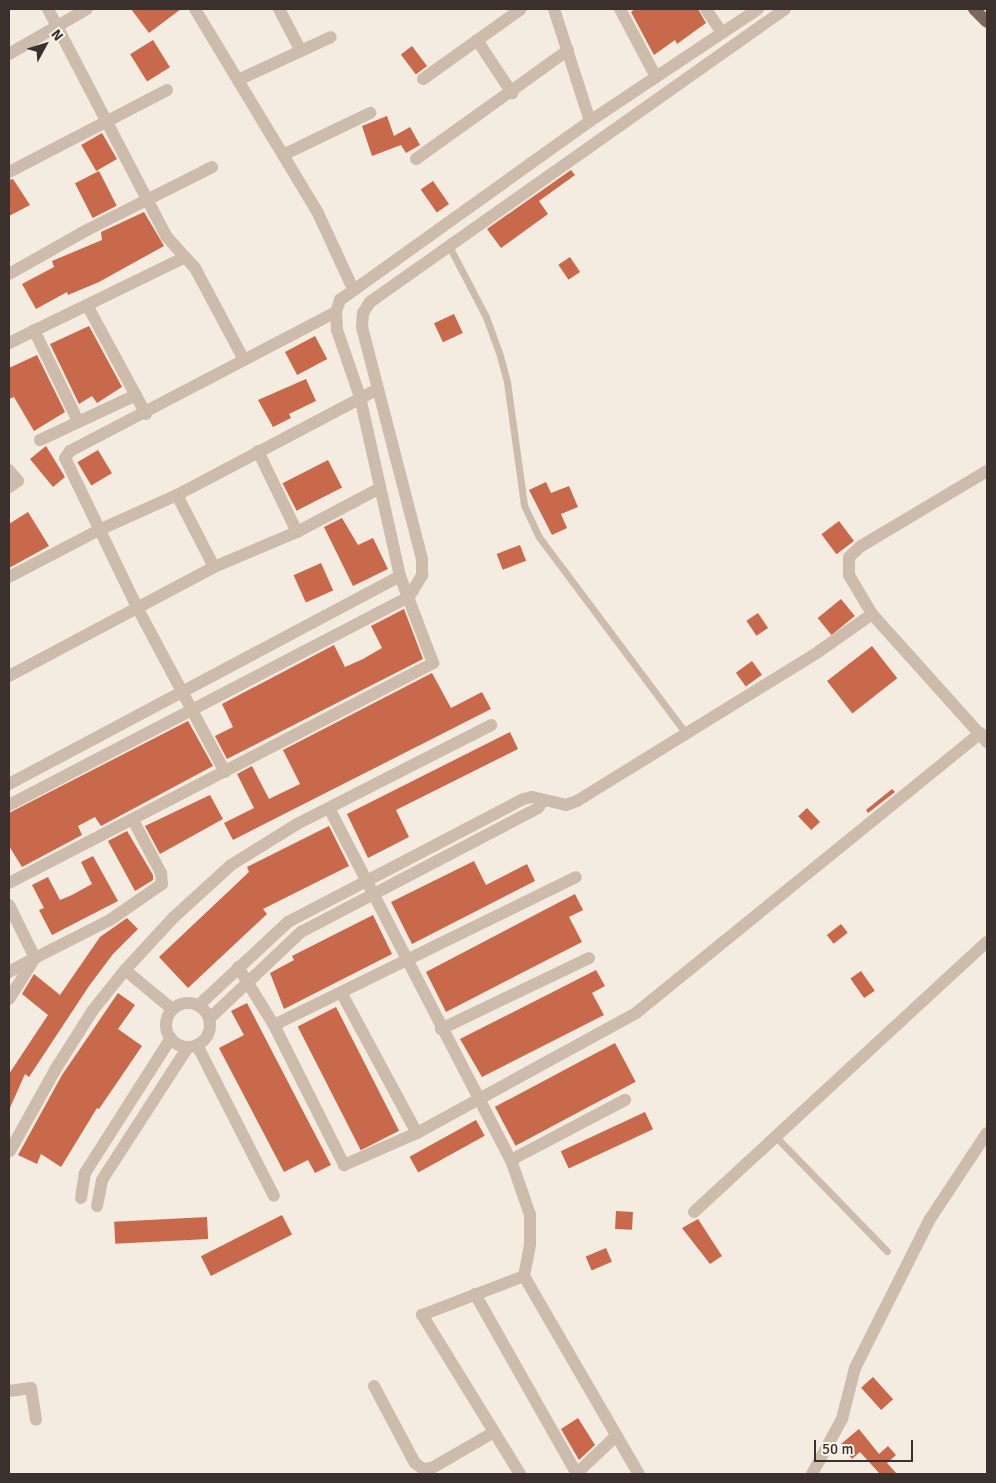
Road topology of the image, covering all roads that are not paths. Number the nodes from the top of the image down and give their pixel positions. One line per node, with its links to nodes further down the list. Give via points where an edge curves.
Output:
1 (48, 9): 13 (street)
2 (87, 9): 13 (street)
3 (195, 9): 22 (street)
4 (279, 9): 18 (street)
5 (521, 9): 16 (street)
6 (554, 9): 17 (street)
7 (620, 9): 20 (street)
8 (706, 9): 14 (street)
9 (758, 9): 14 (street)
10 (785, 9): 33 (street)
11 (974, 9): 12 (main road)
12 (987, 22)
13 (57, 26): 19 (street); 27 (street)
14 (722, 33): 20 (street)
15 (331, 36): 18 (street)
16 (477, 40): 21 (street); 24 (street)
17 (568, 50): 24 (street); 26 (street)
18 (301, 51): 22 (street)
19 (9, 54)
20 (656, 77): 26 (street)
21 (423, 79)
22 (238, 80): 28 (street)
23 (167, 90): 27 (street)
24 (512, 93): 29 (street)
25 (370, 113): 28 (street)
26 (590, 121): 36 (street)
27 (107, 122): 31 (street); 32 (street)
28 (283, 155): 36 (street, via 317,211)
29 (416, 159)
30 (212, 167): 32 (street)
31 (9, 172)
32 (148, 200): 34 (street, via 166,236); 35 (street)
33 (449, 246): 42 (street, via 370,302 363,312 362,327); 66 (lane, via 486,317 499,352 508,382 524,505 539,537)
34 (185, 257): 37 (street); 41 (street, via 195,268)
35 (9, 274)
36 (353, 289): 38 (street, via 340,300)
37 (87, 304): 39 (street); 43 (street)
38 (336, 312): 41 (street); 44 (street, via 337,330)
39 (34, 330): 40 (street); 46 (street)
40 (9, 342)
41 (243, 358): 45 (street)
42 (378, 389): 44 (street); 59 (street, via 422,559 422,575)
43 (136, 395): 45 (street); 46 (street)
44 (360, 397): 48 (street); 52 (street)
45 (146, 414): 54 (street, via 70,451 65,458)
46 (78, 421): 47 (street)
47 (40, 440)
48 (258, 451): 53 (street); 55 (street)
49 (9, 470): 51 (street, via 18,481)
50 (987, 473): 61 (street, via 861,546 849,557 849,575)
51 (9, 487)
52 (380, 488): 55 (street); 57 (street)
53 (177, 495): 54 (street); 56 (street)
54 (99, 530): 58 (street); 60 (street)
55 (297, 532): 56 (street)
56 (214, 567): 60 (street)
57 (400, 576): 59 (street); 63 (street)
58 (9, 577)
59 (409, 597): 64 (street); 68 (street, via 433,663)
60 (137, 607): 62 (street); 63 (street)
61 (872, 614): 66 (street, via 818,652); 67 (street)
62 (9, 676)
63 (180, 690): 64 (street); 69 (street)
64 (192, 709): 68 (street); 71 (street)
65 (491, 725): 72 (street)
66 (685, 732): 70 (street, via 577,801 566,805)
67 (984, 737): 96 (street, via 636,1013)
68 (225, 772): 73 (street)
69 (9, 784)
70 (544, 801): 75 (street, via 532,797 511,804); 77 (street, via 538,808)
71 (9, 805)
72 (329, 808): 75 (street); 84 (street, via 263,843 231,865 173,918)
73 (133, 820): 76 (street); 80 (street, via 161,873 162,884 110,920)
74 (576, 877): 82 (street)
75 (368, 879): 77 (street); 83 (street, via 288,922)
76 (9, 883)
77 (375, 894): 82 (street); 86 (street, via 301,932)
78 (9, 905): 80 (street)
79 (987, 942): 100 (street)
80 (34, 958): 85 (street); 88 (street)
81 (589, 958): 93 (street)
82 (409, 962): 87 (street); 93 (street)
83 (238, 967): 86 (street); 89 (street)
84 (125, 970): 90 (street); 101 (street, via 93,1010 54,1070)
85 (9, 972)
86 (248, 980): 91 (street); 92 (street)
87 (342, 994): 92 (street); 98 (street)
88 (9, 999)
89 (199, 1005): 90 (street, via 185,1003); 91 (street)
90 (172, 1009): 94 (street, via 167,1023)
91 (210, 1018): 95 (street, via 209,1034)
92 (274, 1025): 98 (street, via 344,1165)
93 (441, 1029): 96 (street)
94 (170, 1038): 95 (street); 104 (street, via 85,1173)
95 (193, 1046): 103 (street); 105 (street, via 102,1180)
96 (479, 1098): 98 (street); 102 (street)
97 (625, 1100): 102 (street)
98 (417, 1133)
99 (987, 1133): 118 (street, via 930,1219 855,1368 842,1419)
100 (776, 1137): 106 (street); 107 (lane)
101 (10, 1150)
102 (511, 1160): 108 (street, via 530,1215 530,1245)
103 (274, 1196)
104 (81, 1198)
105 (97, 1206)
106 (694, 1212)
107 (887, 1250)
108 (524, 1276): 109 (street); 114 (street)
109 (475, 1294): 113 (street, via 422,1316); 116 (street)
110 (374, 1386): 113 (street, via 415,1463 423,1469 432,1468)
111 (9, 1391): 112 (street, via 32,1388)
112 (36, 1420)
113 (494, 1432): 115 (street)
114 (616, 1436): 116 (street); 117 (street)
115 (520, 1474)
116 (577, 1474)
117 (639, 1474)
118 (812, 1474)

